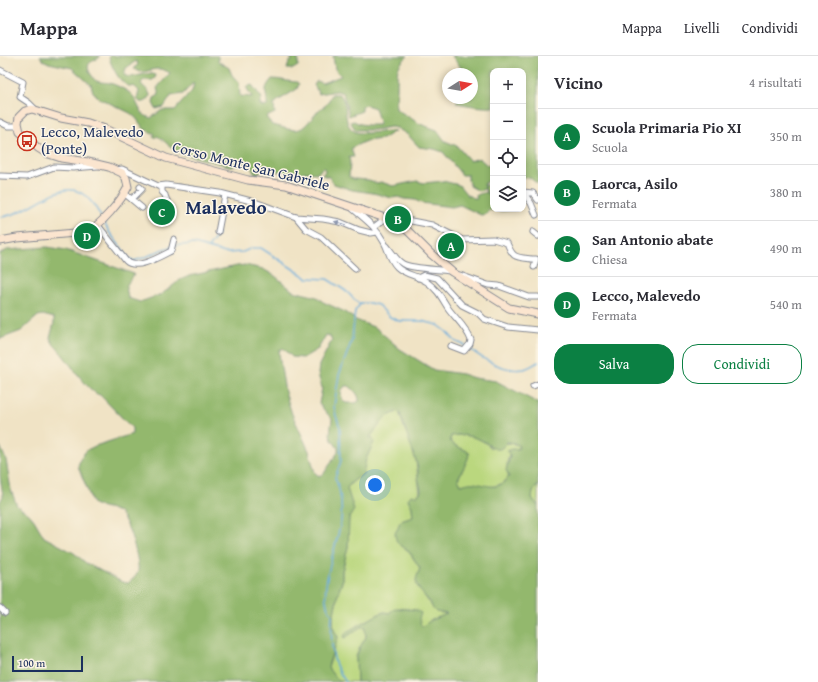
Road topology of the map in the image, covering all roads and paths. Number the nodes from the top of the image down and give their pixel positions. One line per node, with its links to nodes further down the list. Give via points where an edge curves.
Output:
1 (0, 70): 2 (street, via 23,82 20,97)
2 (35, 109): 4 (main road, via 23,112 18,120); 16 (main road, Corso Monte San Gabriele, via 98,126 166,158 248,180 283,184)
3 (0, 122): 4 (street, via 8,126)
4 (18, 126): 5 (main road, via 20,132 46,153)
5 (101, 165): 6 (main road); 7 (street, via 54,167 27,177)
6 (115, 170): 8 (street, via 122,169); 11 (main road, via 128,181)
7 (0, 176)
8 (146, 180): 9 (street); 14 (street, via 138,186 142,189)
9 (158, 186): 12 (street, via 166,185); 21 (street, via 162,188 166,201 173,210)
10 (526, 192): 15 (street, via 533,193)
11 (124, 193): 14 (street); 23 (main road)
12 (225, 195): 19 (street, via 255,202); 25 (street)
13 (526, 196): 18 (street)
14 (132, 199): 17 (street)
15 (538, 200)
16 (347, 205): 20 (main road, Corso Monte San Gabriele); 24 (street)
17 (142, 208)
18 (536, 216)
19 (296, 217): 24 (street, one-way to 19, via 371,233 340,222); 32 (street, via 306,229 321,237)
20 (386, 218): 22 (main road, Corso Monte San Gabriele); 24 (street)
21 (162, 221)
22 (397, 222): 31 (street, via 401,219 432,225 462,240 493,239 507,243 511,254 533,259); 33 (main road, Corso Monte San Gabriele)
23 (97, 224): 28 (main road, via 84,232); 29 (street, via 131,265 155,259 171,251)
24 (376, 229): 30 (street)
25 (218, 232)
26 (533, 232): 27 (street)
27 (538, 236)
28 (0, 241)
29 (173, 241)
30 (385, 243): 33 (street, via 403,264); 34 (street, via 396,266 404,273)
31 (534, 267)
32 (355, 269)
33 (451, 271): 35 (street, via 488,285); 36 (main road, Corso Monte San Gabriele, via 509,308)
34 (418, 278): 38 (street, via 424,275 437,278 462,305 484,319 508,327); 39 (street, via 440,294 448,308 468,331)
35 (538, 298)
36 (538, 314)
37 (469, 329): 39 (street)
38 (538, 330)
39 (471, 342): 40 (street, via 464,351)
40 (451, 346)
41 (0, 608): 42 (street)
42 (5, 613)

